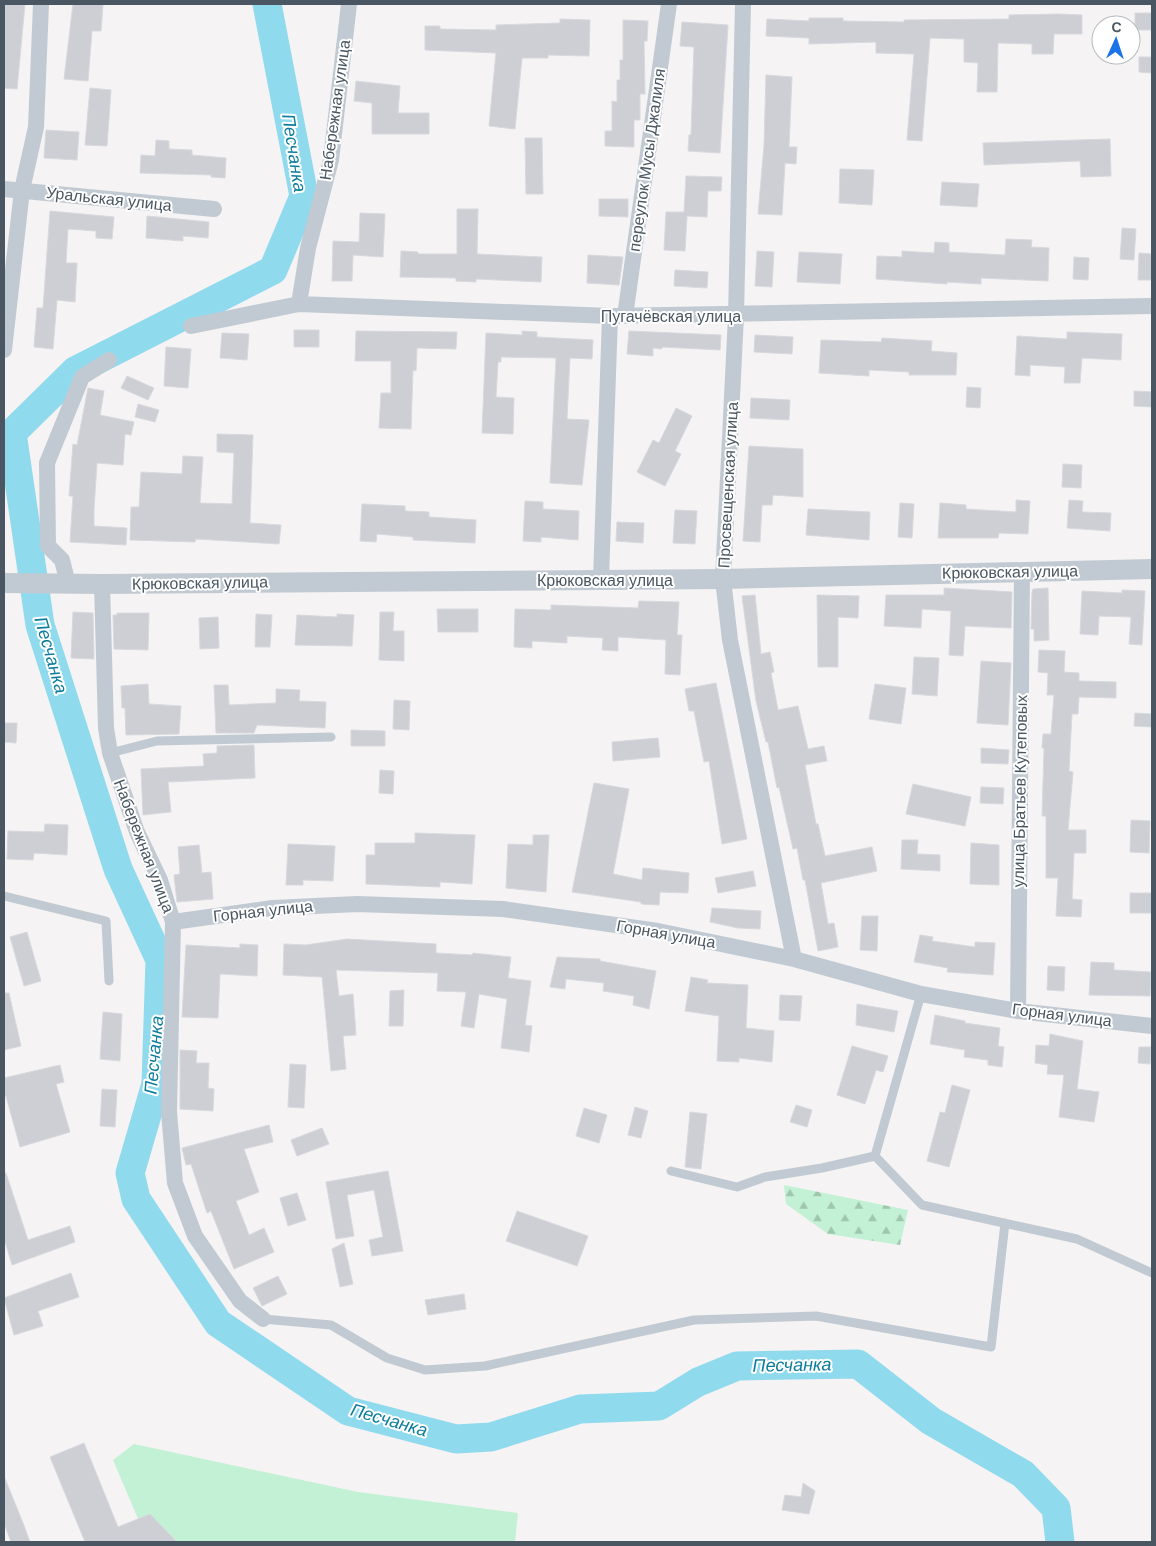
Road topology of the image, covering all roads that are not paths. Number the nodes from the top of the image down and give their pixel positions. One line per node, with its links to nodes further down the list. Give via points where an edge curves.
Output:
1 (41, 4): 6 (street, via 36,127)
2 (349, 4): 8 (street, Набережная улица, via 331,160 308,248)
3 (669, 4): 10 (street, переулок Мусы Джалиля)
4 (743, 4): 11 (street, Просвещенская улица)
5 (4, 189): 6 (street, Уральская улица)
6 (22, 190): 7 (street, Уральская улица); 13 (street)
7 (214, 209)
8 (299, 304): 10 (street, Пугачёвская улица); 12 (street, Пугачёвская улица)
9 (1152, 306): 11 (street, Пугачёвская улица)
10 (618, 316): 11 (street, Пугачёвская улица); 17 (street, переулок Мусы Джалиля)
11 (736, 316): 18 (street, Просвещенская улица)
12 (191, 326)
13 (4, 350)
14 (109, 360): 20 (street, via 82,377 47,463 48,546 62,560)
15 (1152, 569): 16 (street, Крюковская улица)
16 (1022, 572): 18 (street, Крюковская улица); 29 (street, улица Братьев Кутеповых)
17 (601, 579): 18 (street, Крюковская улица); 21 (street, Крюковская улица)
18 (723, 579): 26 (street, Просвещенская улица, via 730,640)
19 (4, 583): 20 (street, Крюковская улица)
20 (63, 584): 21 (street, Крюковская улица)
21 (102, 584): 23 (street, Набережная улица, via 106,728)
22 (331, 737): 23 (lane, via 157,741)
23 (110, 753): 25 (street, Набережная улица)
24 (4, 896): 27 (lane, via 106,921)
25 (173, 922): 26 (street, Горная улица, via 274,908 357,904 503,909 658,931); 35 (street, Набережная улица, via 169,1112 175,1183 195,1236 240,1301)
26 (794, 959): 28 (street, Горная улица)
27 (109, 981)
28 (921, 994): 29 (street, Горная улица); 31 (lane)
29 (1018, 1011): 30 (street, Горная улица)
30 (1152, 1026)
31 (876, 1156): 32 (lane, via 765,1177 736,1187); 33 (lane, via 922,1205)
32 (671, 1171)
33 (1006, 1224): 34 (lane, via 1077,1239); 35 (lane, via 991,1347 816,1316 694,1320 485,1366 425,1370 387,1358 331,1325)
34 (1152, 1273)
35 (264, 1318)

